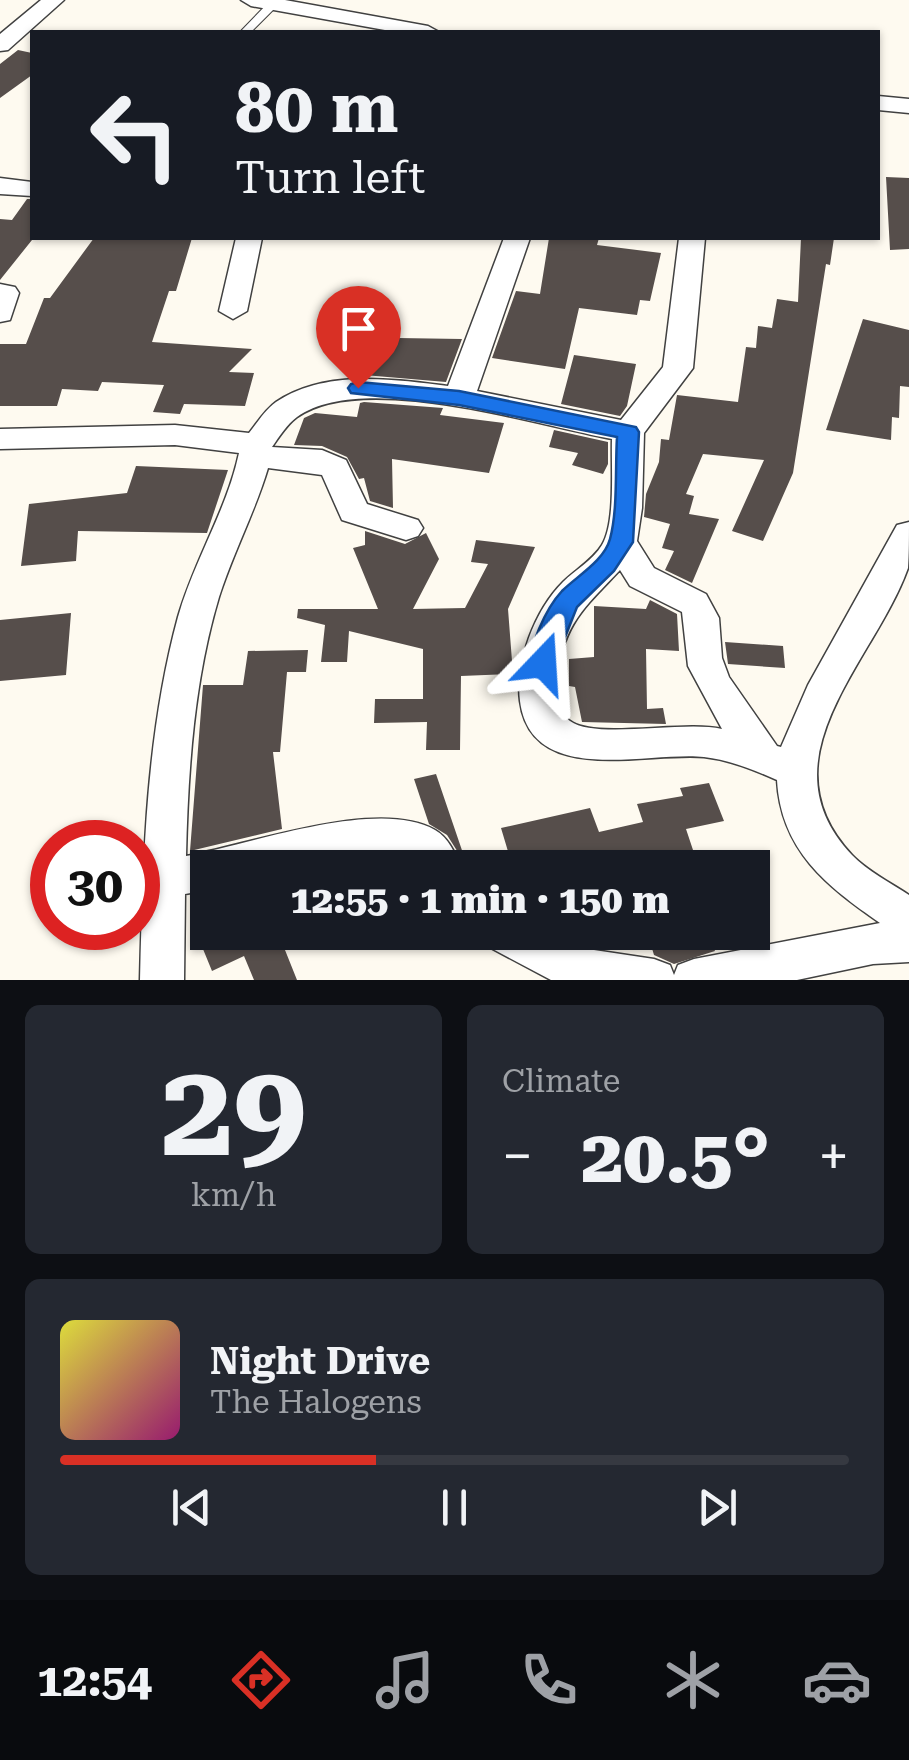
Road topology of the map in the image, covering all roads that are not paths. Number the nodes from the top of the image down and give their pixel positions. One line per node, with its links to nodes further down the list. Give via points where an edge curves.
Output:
1 (54, 0): 6 (street)
2 (259, 1): 3 (street); 4 (lane)
3 (300, 4): 5 (street)
4 (246, 30)
5 (419, 30)
6 (0, 44)
7 (880, 103): 8 (street)
8 (909, 106)
9 (0, 186): 10 (street)
10 (30, 190)
11 (249, 240): 15 (street)
12 (516, 240): 17 (street)
13 (692, 240): 18 (street, via 678,368)
14 (0, 292): 16 (street, via 6,294)
15 (234, 311)
16 (0, 314)
17 (459, 398): 18 (street); 20 (street, via 331,392 287,409)
18 (628, 432): 23 (street)
19 (0, 439): 20 (street, via 175,435)
20 (256, 450): 21 (street, via 322,461 335,468 354,512); 28 (street, via 198,610 180,681)
21 (406, 528)
22 (909, 534): 24 (street, via 802,742)
23 (621, 542): 24 (street, via 642,577 700,610 706,664); 24 (street, via 567,601 548,642 539,684 542,716 554,732 577,743 704,741)
24 (780, 763): 29 (street, via 838,870)
25 (300, 850): 26 (street, via 382,836 413,839)
26 (431, 850)
27 (190, 874): 28 (street)
28 (163, 879): 32 (street)
29 (909, 919)
30 (909, 942): 34 (street)
31 (531, 950): 33 (street, via 588,974)
32 (162, 980)
33 (654, 980)
34 (694, 980)

